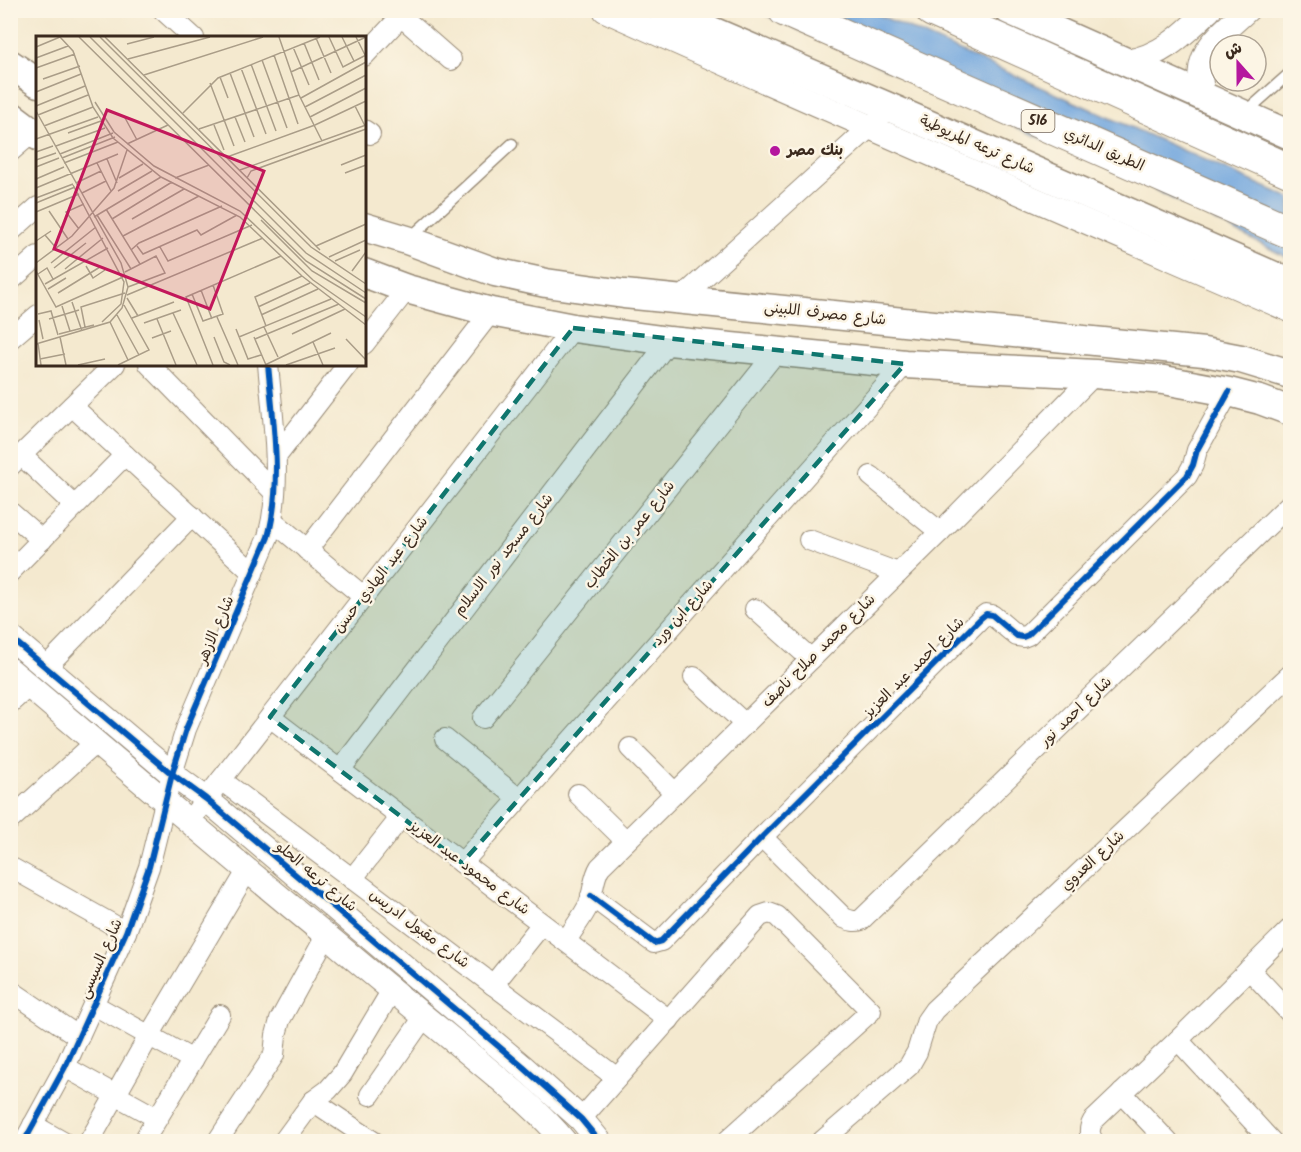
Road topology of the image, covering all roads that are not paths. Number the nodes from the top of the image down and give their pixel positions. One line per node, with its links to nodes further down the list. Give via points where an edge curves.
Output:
1 (163, 10): 10 (street)
2 (605, 10): 21 (street)
3 (663, 10): 18 (main road, شارع ترعه المريوطية)
4 (785, 10): 30 (highway, الطريق الدائري / 516)
5 (932, 10): 26 (highway)
6 (1009, 10): 13 (main road)
7 (1209, 10): 13 (street, via 1166,48)
8 (1247, 10): 17 (street, via 1203,57 1200,77)
9 (404, 14): 11 (street); 12 (street)
10 (192, 36)
11 (366, 54)
12 (451, 60)
13 (1126, 62): 17 (main road)
14 (10, 64): 16 (main road)
15 (1290, 73): 20 (lane)
16 (36, 82)
17 (1204, 97): 20 (main road)
18 (891, 108): 21 (street); 35 (main road, شارع ترعه المريوطية)
19 (10, 114): 22 (main road)
20 (1244, 114): 23 (main road)
21 (870, 127): 37 (street); 38 (street)
22 (35, 134): 25 (street)
23 (1290, 135)
24 (512, 144): 31 (lane)
25 (10, 152)
26 (1290, 171)
27 (36, 209): 29 (street)
28 (366, 228): 31 (main road, شارع مصرف اللبينى)
29 (10, 232)
30 (1290, 232)
31 (407, 240): 37 (main road, شارع مصرف اللبينى, via 495,272 546,283)
32 (36, 258): 34 (street)
33 (366, 274): 36 (main road)
34 (10, 281)
35 (1290, 283)
36 (408, 290): 39 (main road); 44 (street)
37 (679, 300): 52 (main road, شارع مصرف اللبينى, via 1204,352)
38 (1290, 310)
39 (490, 312): 41 (main road); 69 (street)
40 (36, 317): 42 (street)
41 (573, 328): 43 (main road); 73 (street, شارع عبد الهادي حسن)
42 (10, 339)
43 (669, 341): 45 (main road); 89 (street, شارع مسجد نور الاسلام)
44 (366, 342)
45 (777, 351): 46 (main road); 84 (street, شارع عمر بن الخطاب)
46 (905, 364): 51 (main road); 94 (street, شارع ابن ورد)
47 (114, 366): 54 (street)
48 (151, 366): 60 (street)
49 (268, 366): 58 (street, شارع الازهر)
50 (346, 366): 58 (street)
51 (1095, 374): 53 (main road, via 1164,380); 66 (street, شارع محمد صلاح ناصف)
52 (1290, 374)
53 (1229, 392): 55 (main road); 100 (street, شارع احمد عبد العزيز, via 1187,476 1028,635 1017,636 986,614)
54 (72, 406): 56 (street); 57 (street)
55 (1290, 411)
56 (125, 455): 62 (street); 64 (street)
57 (15, 457): 62 (street)
58 (276, 457): 60 (street, شارع الازهر)
59 (871, 476): 66 (street)
60 (275, 493): 65 (street, شارع الازهر)
61 (1290, 504): 100 (street, شارع احمد نور, via 861,920 844,918)
62 (75, 506): 67 (street)
63 (10, 512): 67 (street)
64 (192, 516): 71 (street); 77 (street)
65 (273, 521): 69 (street); 71 (street, شارع الازهر)
66 (939, 532): 72 (street, شارع محمد صلاح ناصف)
67 (42, 540): 70 (street)
68 (809, 540): 72 (street)
69 (308, 550): 73 (street)
70 (10, 572)
71 (253, 573): 90 (street, شارع الازهر, via 186,729)
72 (898, 573): 76 (street, شارع محمد صلاح ناصف)
73 (364, 597): 83 (street, شارع عبد الهادي حسن)
74 (755, 609): 76 (street)
75 (10, 638): 77 (street, شارع ترعه الحلو)
76 (811, 659): 85 (street, شارع محمد صلاح ناصف)
77 (46, 667): 90 (street, شارع ترعه الحلو)
78 (10, 670): 81 (street)
79 (1290, 675): 147 (street, شارع العدوي, via 934,1010 914,1060)
80 (694, 677): 85 (street)
81 (29, 686): 82 (street); 87 (street)
82 (10, 703)
83 (270, 717): 89 (street, شارع محمود عبد العزيز); 91 (street, شارع عبد الهادي حسن)
84 (483, 718)
85 (745, 724): 92 (street, شارع محمد صلاح ناصف)
86 (445, 739): 94 (street)
87 (96, 742): 96 (street); 98 (street)
88 (630, 748): 92 (street)
89 (340, 770): 97 (street, شارع محمود عبد العزيز)
90 (172, 774): 95 (street, شارع ترعه الحلو); 96 (street, شارع السيسى)
91 (221, 780): 95 (street, شارع عبد الهادي حسن); 105 (street, شارع مقبول ادريس)
92 (675, 793): 101 (street, شارع محمد صلاح ناصف)
93 (578, 794): 101 (street)
94 (518, 798): 102 (street, شارع ابن ورد)
95 (206, 799): 99 (street, شارع عبد الهادي حسن); 121 (street, شارع ترعه الحلو)
96 (165, 800): 99 (street); 109 (street, شارع السيسى, via 149,867)
97 (401, 817): 102 (street, شارع محمود عبد العزيز); 105 (street)
98 (10, 820)
99 (189, 821): 104 (street)
100 (762, 837): 106 (street, شارع احمد عبد العزيز, via 659,942 654,943)
101 (626, 841): 106 (street, شارع محمد صلاح ناصف, via 596,873)
102 (462, 862): 107 (street, شارع محمود عبد العزيز)
103 (10, 867): 109 (street)
104 (247, 871): 110 (street); 122 (street)
105 (352, 879): 113 (street, شارع مقبول ادريس)
106 (591, 896): 111 (street, شارع محمد صلاح ناصف)
107 (542, 924): 111 (street, شارع محمود عبد العزيز); 113 (street)
108 (1290, 929): 112 (street)
109 (126, 932): 116 (street, شارع السيسى)
110 (326, 936): 115 (street); 141 (street, via 280,1020 274,1055)
111 (566, 942): 120 (street, شارع محمود عبد العزيز)
112 (1249, 969): 117 (street); 124 (street)
113 (493, 985): 128 (street, شارع مقبول ادريس)
114 (10, 990): 123 (street)
115 (392, 990): 119 (street); 132 (street, via 342,1074)
116 (94, 1005): 122 (street); 123 (street, شارع السيسى)
117 (1290, 1013)
118 (220, 1015): 126 (street)
119 (424, 1017): 125 (street); 131 (street)
120 (669, 1020): 128 (street); 146 (street, via 760,916 769,914 777,916 871,1011)
121 (480, 1031): 125 (street); 134 (street, شارع ترعه الحلو)
122 (149, 1036): 126 (street); 130 (street)
123 (79, 1037): 127 (street, شارع السيسى)
124 (1178, 1041): 129 (street); 149 (street)
125 (463, 1049): 144 (street, via 512,1089)
126 (192, 1060): 133 (street)
127 (65, 1067): 130 (street); 136 (street, شارع السيسى)
128 (617, 1078): 134 (street)
129 (1122, 1093): 137 (street, via 1090,1127); 148 (street)
130 (117, 1095): 133 (street); 139 (street)
131 (370, 1095)
132 (313, 1101): 142 (street); 143 (street)
133 (158, 1118): 140 (street)
134 (581, 1119): 145 (street, شارع ترعه الحلو)
135 (10, 1136): 136 (street)
136 (25, 1136): 138 (street)
137 (1093, 1141)
138 (63, 1142)
139 (89, 1142)
140 (143, 1142)
141 (217, 1142)
142 (284, 1142)
143 (374, 1142)
144 (565, 1142)
145 (600, 1142)
146 (726, 1142)
147 (821, 1142)
148 (1168, 1142)
149 (1272, 1142)

